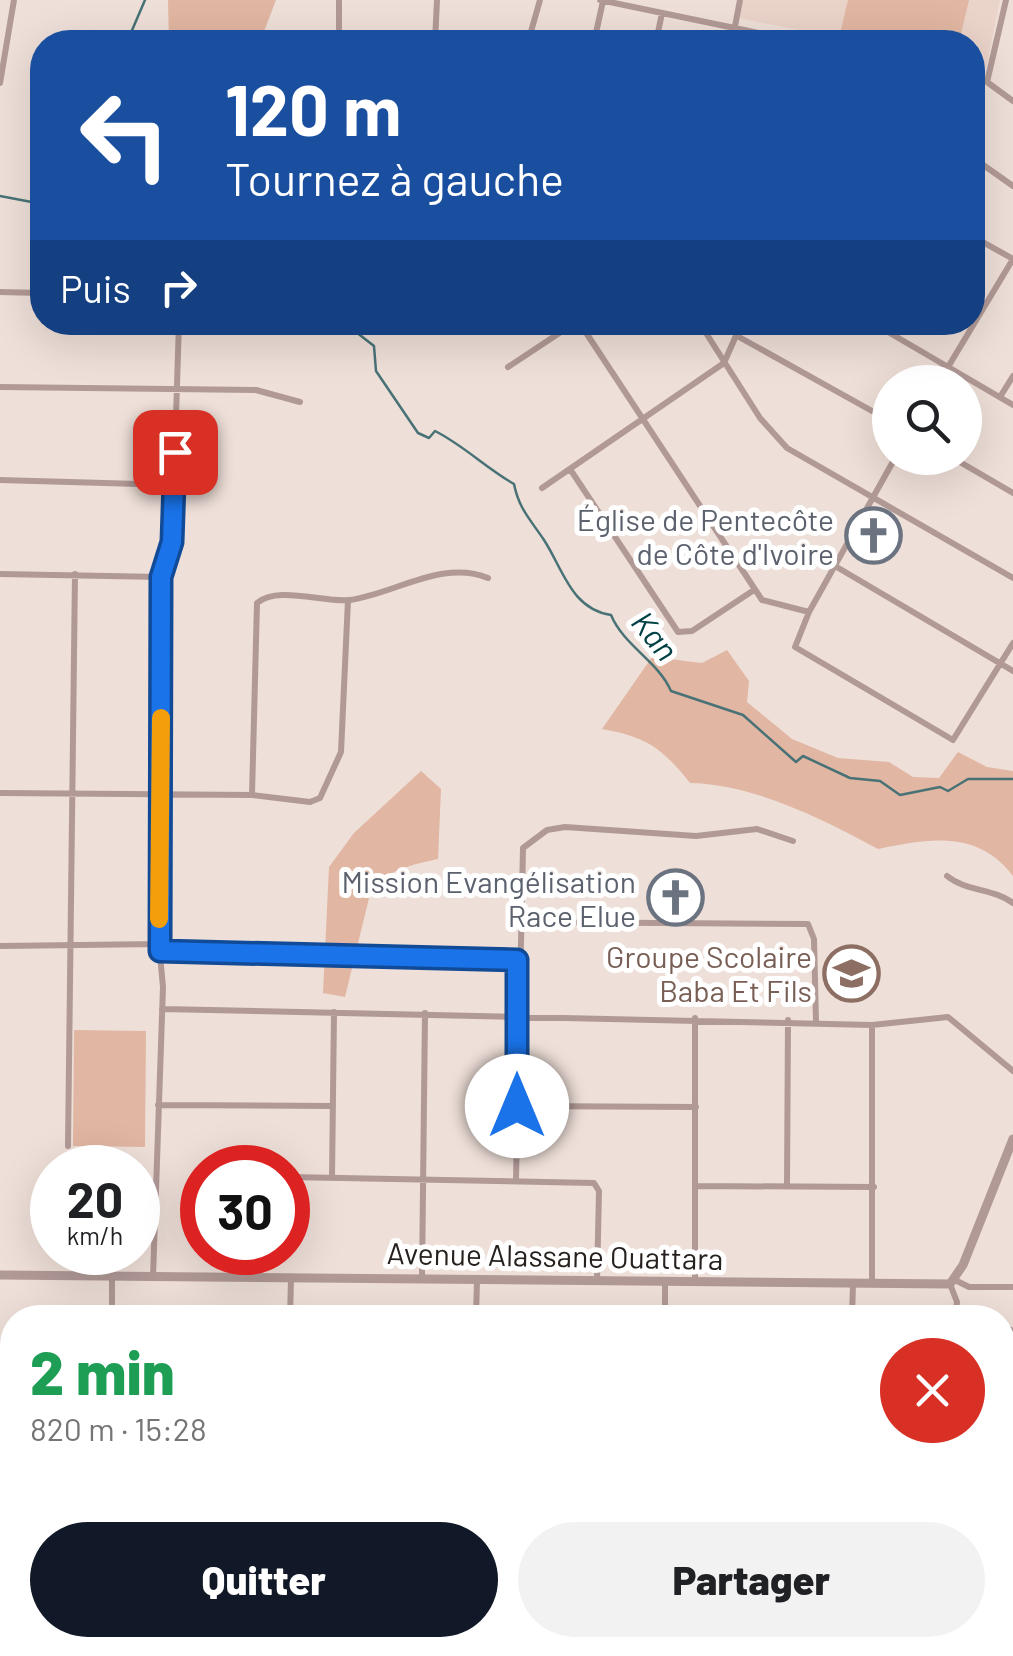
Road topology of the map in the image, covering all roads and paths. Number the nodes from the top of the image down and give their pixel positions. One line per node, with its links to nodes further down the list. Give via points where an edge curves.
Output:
1 (14, 0): 17 (street)
2 (339, 0): 10 (street)
3 (436, 0): 11 (street)
4 (540, 0): 12 (street)
5 (602, 0): 8 (street); 13 (street)
6 (740, 0): 9 (street)
7 (1006, 0): 16 (street)
8 (662, 13): 9 (street); 14 (street)
9 (735, 28): 15 (street)
10 (338, 30)
11 (436, 30)
12 (531, 30)
13 (596, 30)
14 (658, 30)
15 (744, 30)
16 (987, 82): 18 (street)
17 (0, 83)
18 (1013, 101)
19 (985, 166): 20 (street)
20 (1013, 186)
21 (985, 243): 22 (street)
22 (1013, 259): 25 (street)
23 (0, 292): 24 (street)
24 (30, 292)
25 (985, 307)
26 (180, 335): 38 (street)
27 (558, 335): 36 (street)
28 (587, 335): 45 (street)
29 (707, 335): 33 (street)
30 (893, 335): 34 (street)
31 (968, 335): 35 (street)
32 (739, 336): 33 (street); 44 (street)
33 (724, 364): 45 (street); 53 (street, via 773,436)
34 (945, 365)
35 (949, 365)
36 (508, 367)
37 (1013, 376): 41 (street)
38 (178, 386): 39 (street); 42 (street, via 256,390); 50 (street)
39 (0, 387)
40 (982, 387): 41 (street)
41 (1000, 397): 43 (street)
42 (300, 402)
43 (1013, 404)
44 (872, 411)
45 (644, 420): 46 (street); 60 (street)
46 (570, 469): 51 (street); 60 (street, via 678,632 692,631)
47 (884, 475): 53 (street)
48 (982, 475): 52 (street)
49 (0, 480): 50 (street)
50 (173, 485): 57 (street, via 172,542)
51 (542, 488)
52 (1013, 493)
53 (872, 495): 54 (street); 59 (street)
54 (835, 566): 62 (street); 64 (street)
55 (0, 574): 56 (street)
56 (76, 574): 57 (street); 67 (street)
57 (161, 577): 68 (street)
58 (488, 578): 61 (street, via 445,574)
59 (1013, 578)
60 (754, 590): 62 (street, via 762,600)
61 (348, 600): 69 (street, via 341,752 328,785 310,802); 69 (street, via 275,596 257,603)
62 (809, 612): 64 (street, via 795,647 954,740)
63 (1013, 643): 64 (street)
64 (1000, 664): 65 (street)
65 (1013, 671)
66 (0, 794): 67 (street)
67 (74, 794): 68 (street); 75 (street)
68 (160, 794): 69 (street); 76 (street)
69 (252, 795)
70 (793, 841): 73 (street, via 758,828 712,836 547,830 530,839 520,856)
71 (947, 876): 72 (street)
72 (1013, 903)
73 (518, 922): 77 (street); 84 (street, via 808,924)
74 (0, 946): 75 (street)
75 (72, 946): 76 (street); 92 (street)
76 (160, 948): 77 (street); 78 (street)
77 (517, 960): 81 (street)
78 (162, 1009): 79 (street); 87 (street)
79 (334, 1012): 80 (street); 88 (street)
80 (425, 1013): 81 (street); 95 (street)
81 (517, 1014): 82 (street); 89 (street)
82 (695, 1018): 83 (street); 90 (street)
83 (788, 1020): 84 (street); 98 (street)
84 (816, 1021): 85 (street)
85 (872, 1025): 86 (street, via 948,1017); 99 (street)
86 (1013, 1072)
87 (158, 1106): 88 (street); 103 (street)
88 (333, 1106): 94 (street)
89 (517, 1106): 90 (street); 96 (street)
90 (696, 1107): 97 (street)
91 (1013, 1139): 109 (street)
92 (68, 1145)
93 (310, 1178): 94 (street)
94 (332, 1178): 95 (street)
95 (424, 1180): 96 (street); 105 (street)
96 (516, 1180): 107 (street, via 594,1183)
97 (696, 1186): 98 (street); 110 (street)
98 (786, 1186): 99 (street)
99 (874, 1187): 112 (street)
100 (0, 1274): 101 (street, Avenue Alassane Ouattara)
101 (112, 1276): 103 (street, Avenue Alassane Ouattara); 114 (street)
102 (244, 1276): 103 (street, Avenue Alassane Ouattara); 104 (street, Avenue Alassane Ouattara)
103 (153, 1277)
104 (291, 1277): 105 (street, Avenue Alassane Ouattara); 115 (street)
105 (422, 1278): 106 (street, Avenue Alassane Ouattara)
106 (477, 1278): 107 (street, Avenue Alassane Ouattara); 116 (street)
107 (597, 1281): 108 (street, Avenue Alassane Ouattara)
108 (665, 1282): 110 (street, Avenue Alassane Ouattara); 117 (street)
109 (952, 1282): 112 (street, Avenue Alassane Ouattara); 113 (street); 119 (street)
110 (695, 1283): 111 (street, Avenue Alassane Ouattara)
111 (852, 1283): 112 (street, Avenue Alassane Ouattara); 118 (street)
112 (872, 1283)
113 (1013, 1287)
114 (112, 1305)
115 (290, 1305)
116 (476, 1305)
117 (665, 1305)
118 (852, 1305)
119 (955, 1305)

